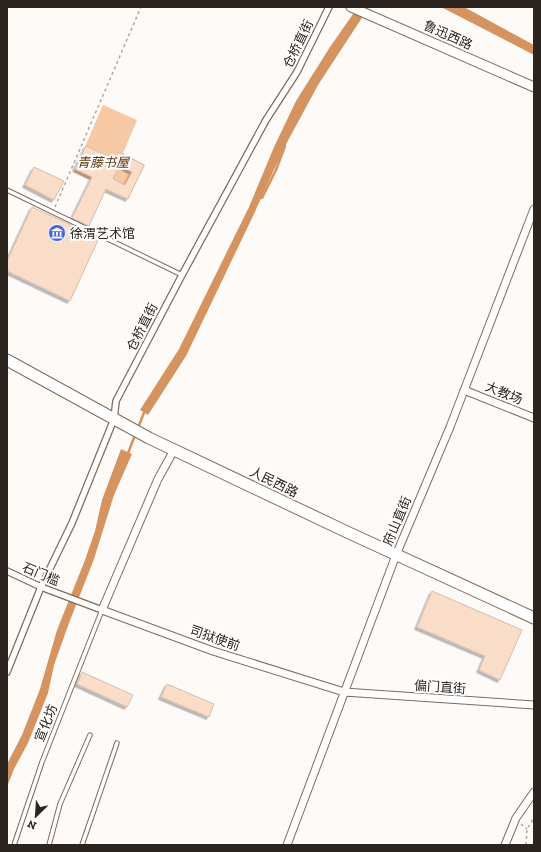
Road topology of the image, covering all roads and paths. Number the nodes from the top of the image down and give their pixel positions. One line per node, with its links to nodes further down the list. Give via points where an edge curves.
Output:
1 (141, 7): 7 (path)
2 (329, 7): 8 (street, 仓桥直街, via 297,72 266,120)
3 (355, 9): 4 (street, 鲁迅西路)
4 (534, 87)
5 (7, 190): 7 (lane)
6 (534, 208): 10 (street, 府山直街)
7 (53, 212): 8 (lane)
8 (182, 275): 12 (street, 仓桥直街, via 116,401)
9 (7, 360): 12 (main road, 人民西路)
10 (464, 390): 11 (street, 大教场); 14 (street, 府山直街)
11 (534, 418)
12 (114, 419): 13 (main road, 人民西路); 16 (street, 仓桥直街, via 72,523)
13 (174, 450): 14 (main road, 人民西路); 18 (street, via 158,479)
14 (396, 555): 19 (main road, 人民西路); 21 (street, 府山直街)
15 (7, 571): 16 (street, 石门槛)
16 (41, 587): 17 (street, 石门槛); 20 (street, 仓桥直街)
17 (80, 601): 18 (street, 司狱使前)
18 (102, 610): 21 (street, 司狱使前, via 213,651); 27 (lane, 宣化坊, via 42,762)
19 (534, 618)
20 (7, 672)
21 (344, 692): 22 (street, 偏门直街); 30 (street, 府山直街)
22 (534, 705)
23 (90, 735): 28 (lane, via 60,804)
24 (117, 744): 29 (lane)
25 (534, 792): 31 (street, via 516,818)
26 (534, 818): 32 (path, via 527,829)
27 (14, 845)
28 (49, 845)
29 (82, 845)
30 (287, 845)
31 (505, 845)
32 (526, 845)

